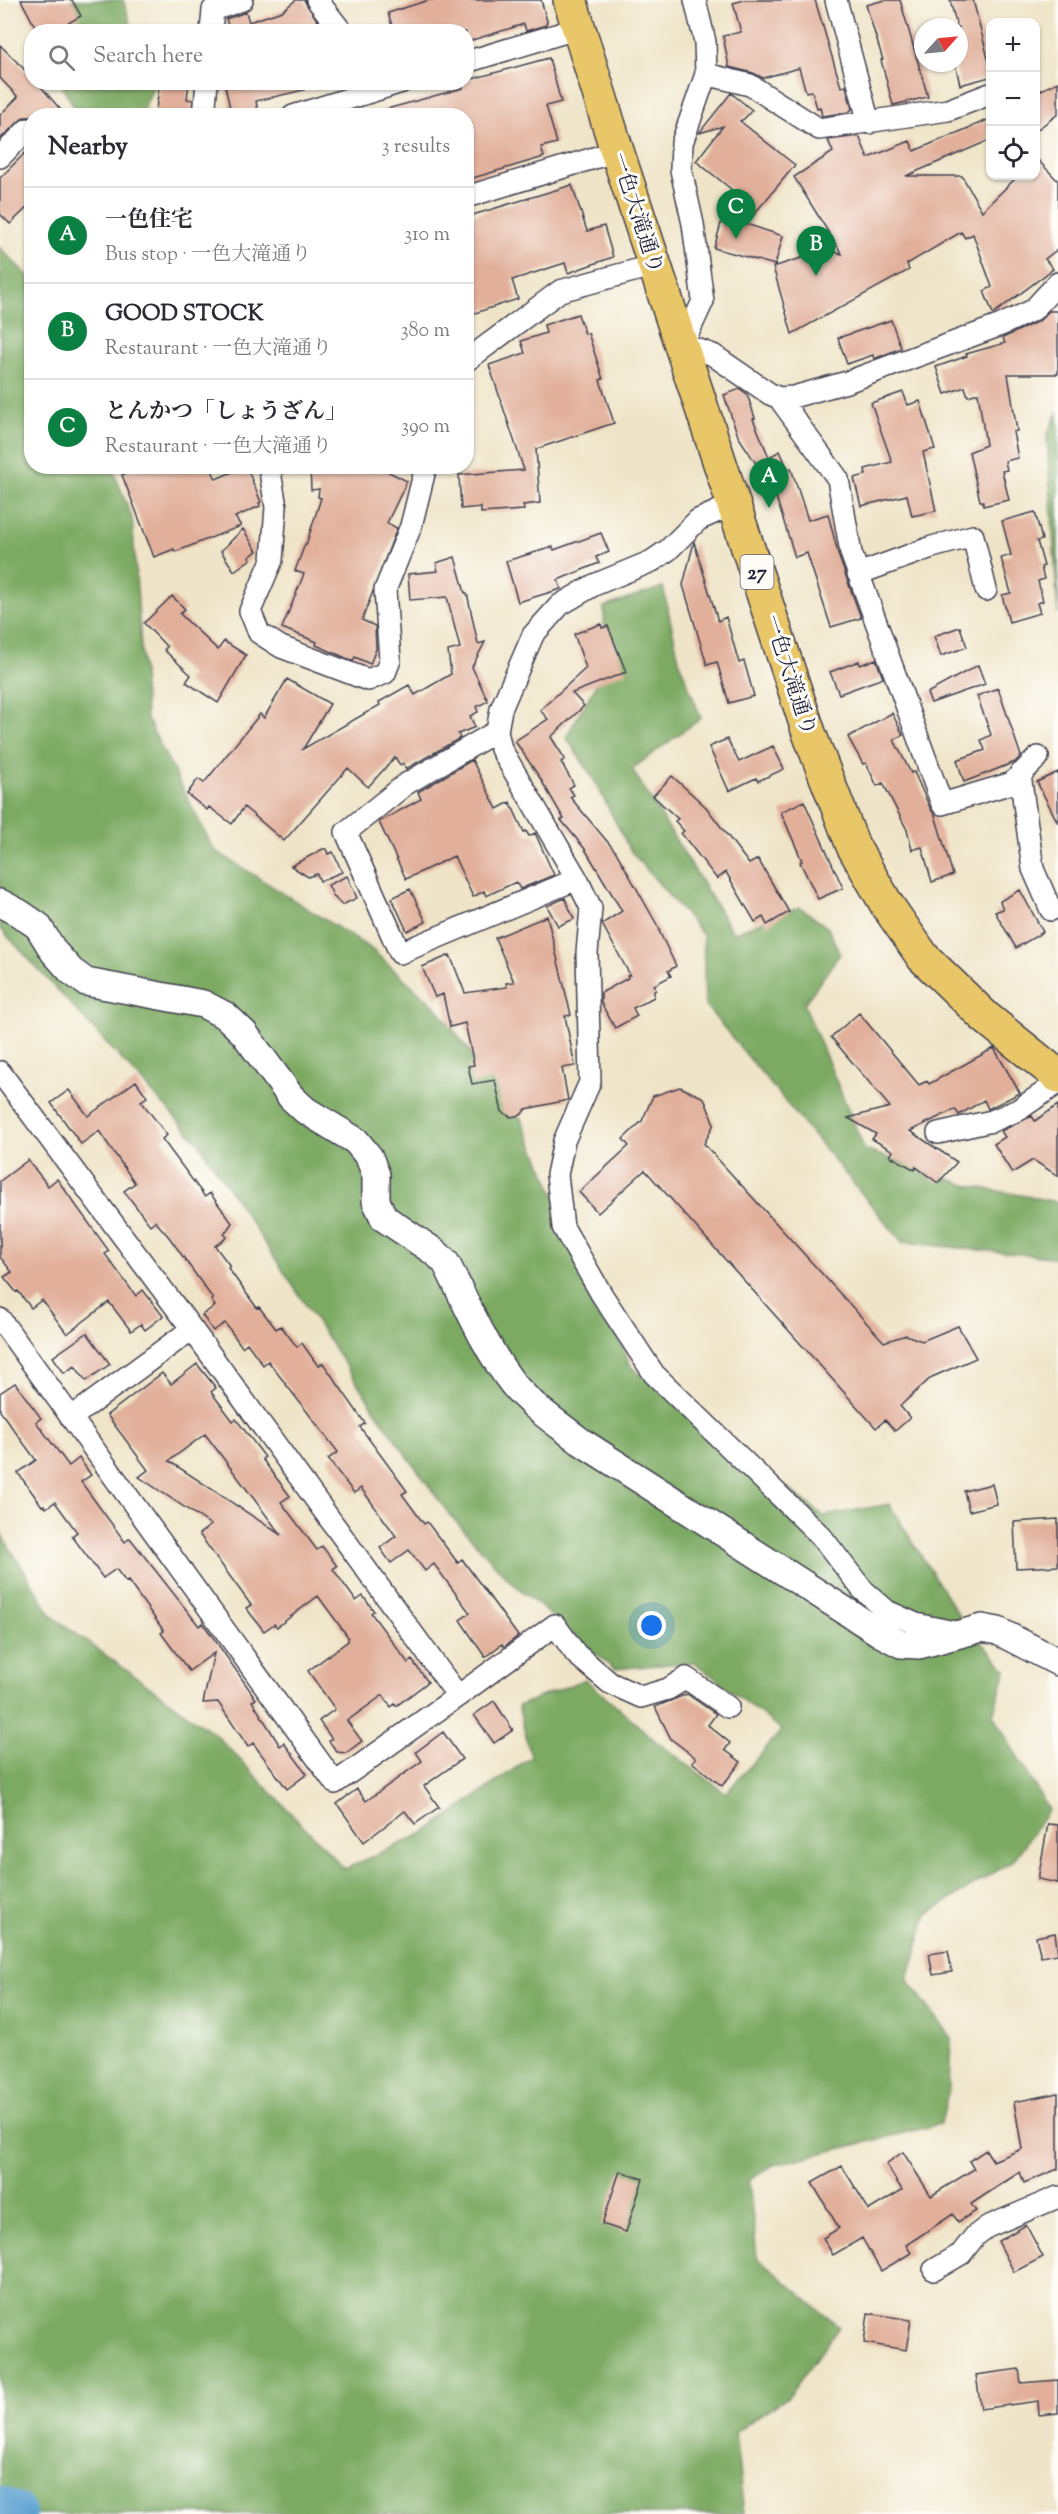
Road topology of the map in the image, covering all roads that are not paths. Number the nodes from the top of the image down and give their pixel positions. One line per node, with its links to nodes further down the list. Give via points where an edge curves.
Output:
1 (242, 0): 6 (street, via 213,10)
2 (317, 0): 7 (street)
3 (695, 0): 9 (street, via 705,42)
4 (836, 0): 15 (street)
5 (574, 14): 8 (street); 17 (main road, 一色大滝通り / 27)
6 (212, 24)
7 (336, 24)
8 (474, 58)
9 (706, 74): 15 (street, via 750,85 819,129); 22 (street, via 682,143 681,170 703,301)
10 (206, 90): 13 (street)
11 (363, 90): 14 (street)
12 (986, 96): 15 (street, via 948,110)
13 (205, 108)
14 (315, 108)
15 (869, 123)
16 (24, 133): 18 (street)
17 (617, 151): 19 (street); 20 (main road, 一色大滝通り / 27)
18 (0, 158)
19 (474, 195)
20 (655, 265): 22 (main road, 一色大滝通り / 27); 23 (street, via 560,291)
21 (1058, 283): 24 (street, via 1033,310 1001,325 847,382)
22 (682, 344): 24 (street, via 713,355); 27 (main road, 一色大滝通り / 27)
23 (474, 354)
24 (779, 398): 28 (street, via 838,479)
25 (270, 474): 26 (street, via 276,507 272,560 250,611 259,633 281,647 368,680 385,673 390,660 385,590 411,526)
26 (424, 474)
27 (734, 504): 30 (street, via 698,520 652,561 594,585 560,605 533,635 501,709); 37 (main road, 一色大滝通り / 27, via 809,733 853,846 923,957 985,1017)
28 (858, 574): 29 (street, via 973,536); 32 (street, via 942,804 1012,783)
29 (986, 590)
30 (497, 731): 33 (street, via 501,749); 33 (street, via 406,784 346,832 400,953)
31 (1038, 758): 32 (street)
32 (1020, 774): 34 (street, via 1033,869)
33 (577, 879): 43 (street, via 591,908 587,952 590,1082 564,1141 557,1175 563,1227 654,1374 821,1536 862,1589 887,1611 916,1624)
34 (1051, 895)
35 (0, 903): 43 (street, via 38,926 54,952 86,982 203,1005 226,1016 244,1033 291,1097 356,1142 369,1157 376,1175 376,1201 384,1218 446,1263 488,1347 514,1385 580,1441 901,1644 919,1645)
36 (0, 1072): 41 (street)
37 (1058, 1076)
38 (1058, 1083): 39 (street, via 1018,1110 992,1121)
39 (938, 1133)
40 (0, 1319): 42 (street)
41 (192, 1329): 42 (street); 45 (street)
42 (72, 1417): 45 (street, via 335,1783)
43 (959, 1633): 44 (street, via 982,1628 998,1631)
44 (1058, 1662)
45 (458, 1696): 46 (street, via 555,1625 576,1654 610,1683 640,1697 668,1689 686,1678)
46 (728, 1707)
47 (1058, 2197): 48 (street, via 987,2227 961,2254)
48 (934, 2270)

